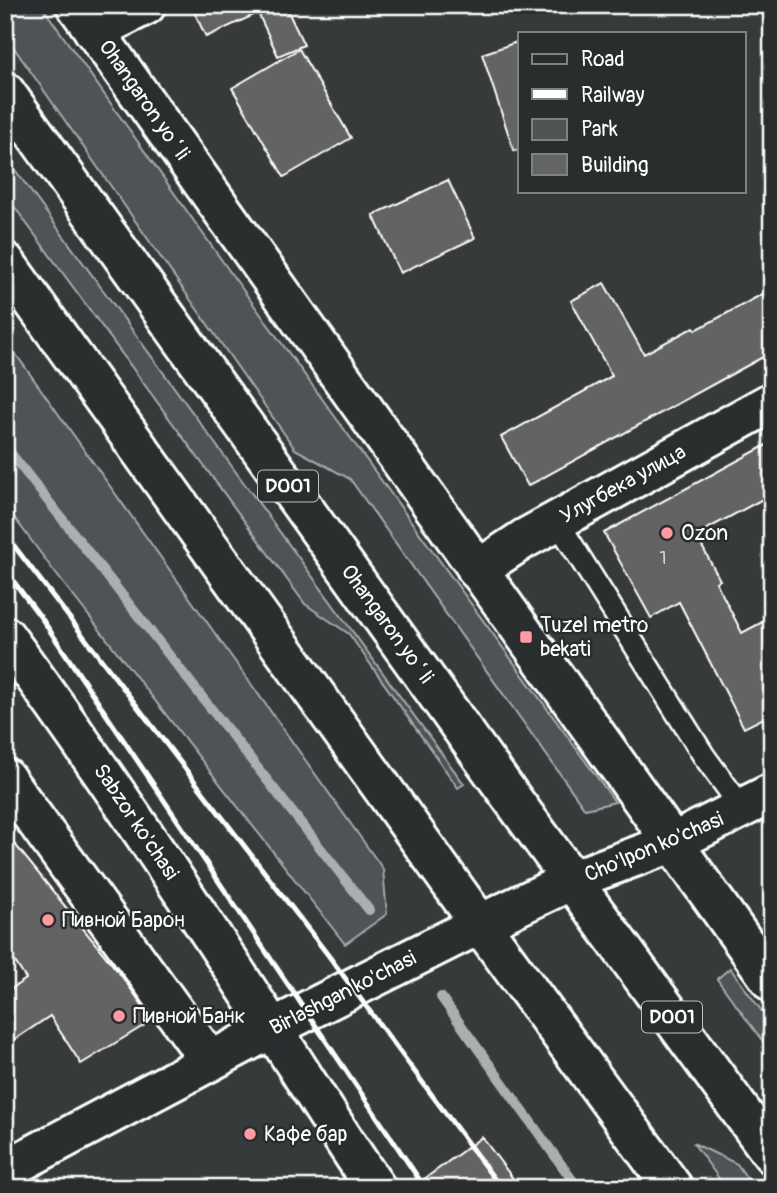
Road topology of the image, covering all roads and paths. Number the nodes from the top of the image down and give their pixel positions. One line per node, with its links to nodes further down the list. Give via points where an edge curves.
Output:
1 (146, 5): 2 (main road)
2 (85, 18): 7 (main road, Ohangaron yoʻli)
3 (5, 92): 12 (main road, Ohangaron yoʻli / D001)
4 (5, 262): 13 (main road)
5 (772, 402): 6 (main road, Улугбека улица)
6 (557, 521): 7 (main road, Улугбека улица); 10 (lane, via 704,756)
7 (477, 570): 11 (main road, Ohangaron yoʻli)
8 (5, 636): 15 (main road, Sabzor ko'chasi, via 127,807)
9 (5, 778): 16 (main road)
10 (757, 800): 11 (main road, Cho'lpon ko'chasi)
11 (672, 844): 12 (main road, Cho'lpon ko'chasi); 14 (main road, Ohangaron yoʻli)
12 (572, 880): 13 (main road, Birlashgan ko'chasi); 17 (main road, Ohangaron yoʻli / D001)
13 (480, 924): 15 (main road, Birlashgan ko'chasi); 20 (main road)
14 (772, 982)
15 (273, 1028): 16 (main road, Birlashgan ko'chasi); 19 (main road, Sabzor ko'chasi)
16 (210, 1062): 18 (main road, Birlashgan ko'chasi)
17 (772, 1154)
18 (5, 1170)
19 (376, 1188)
20 (673, 1188)

